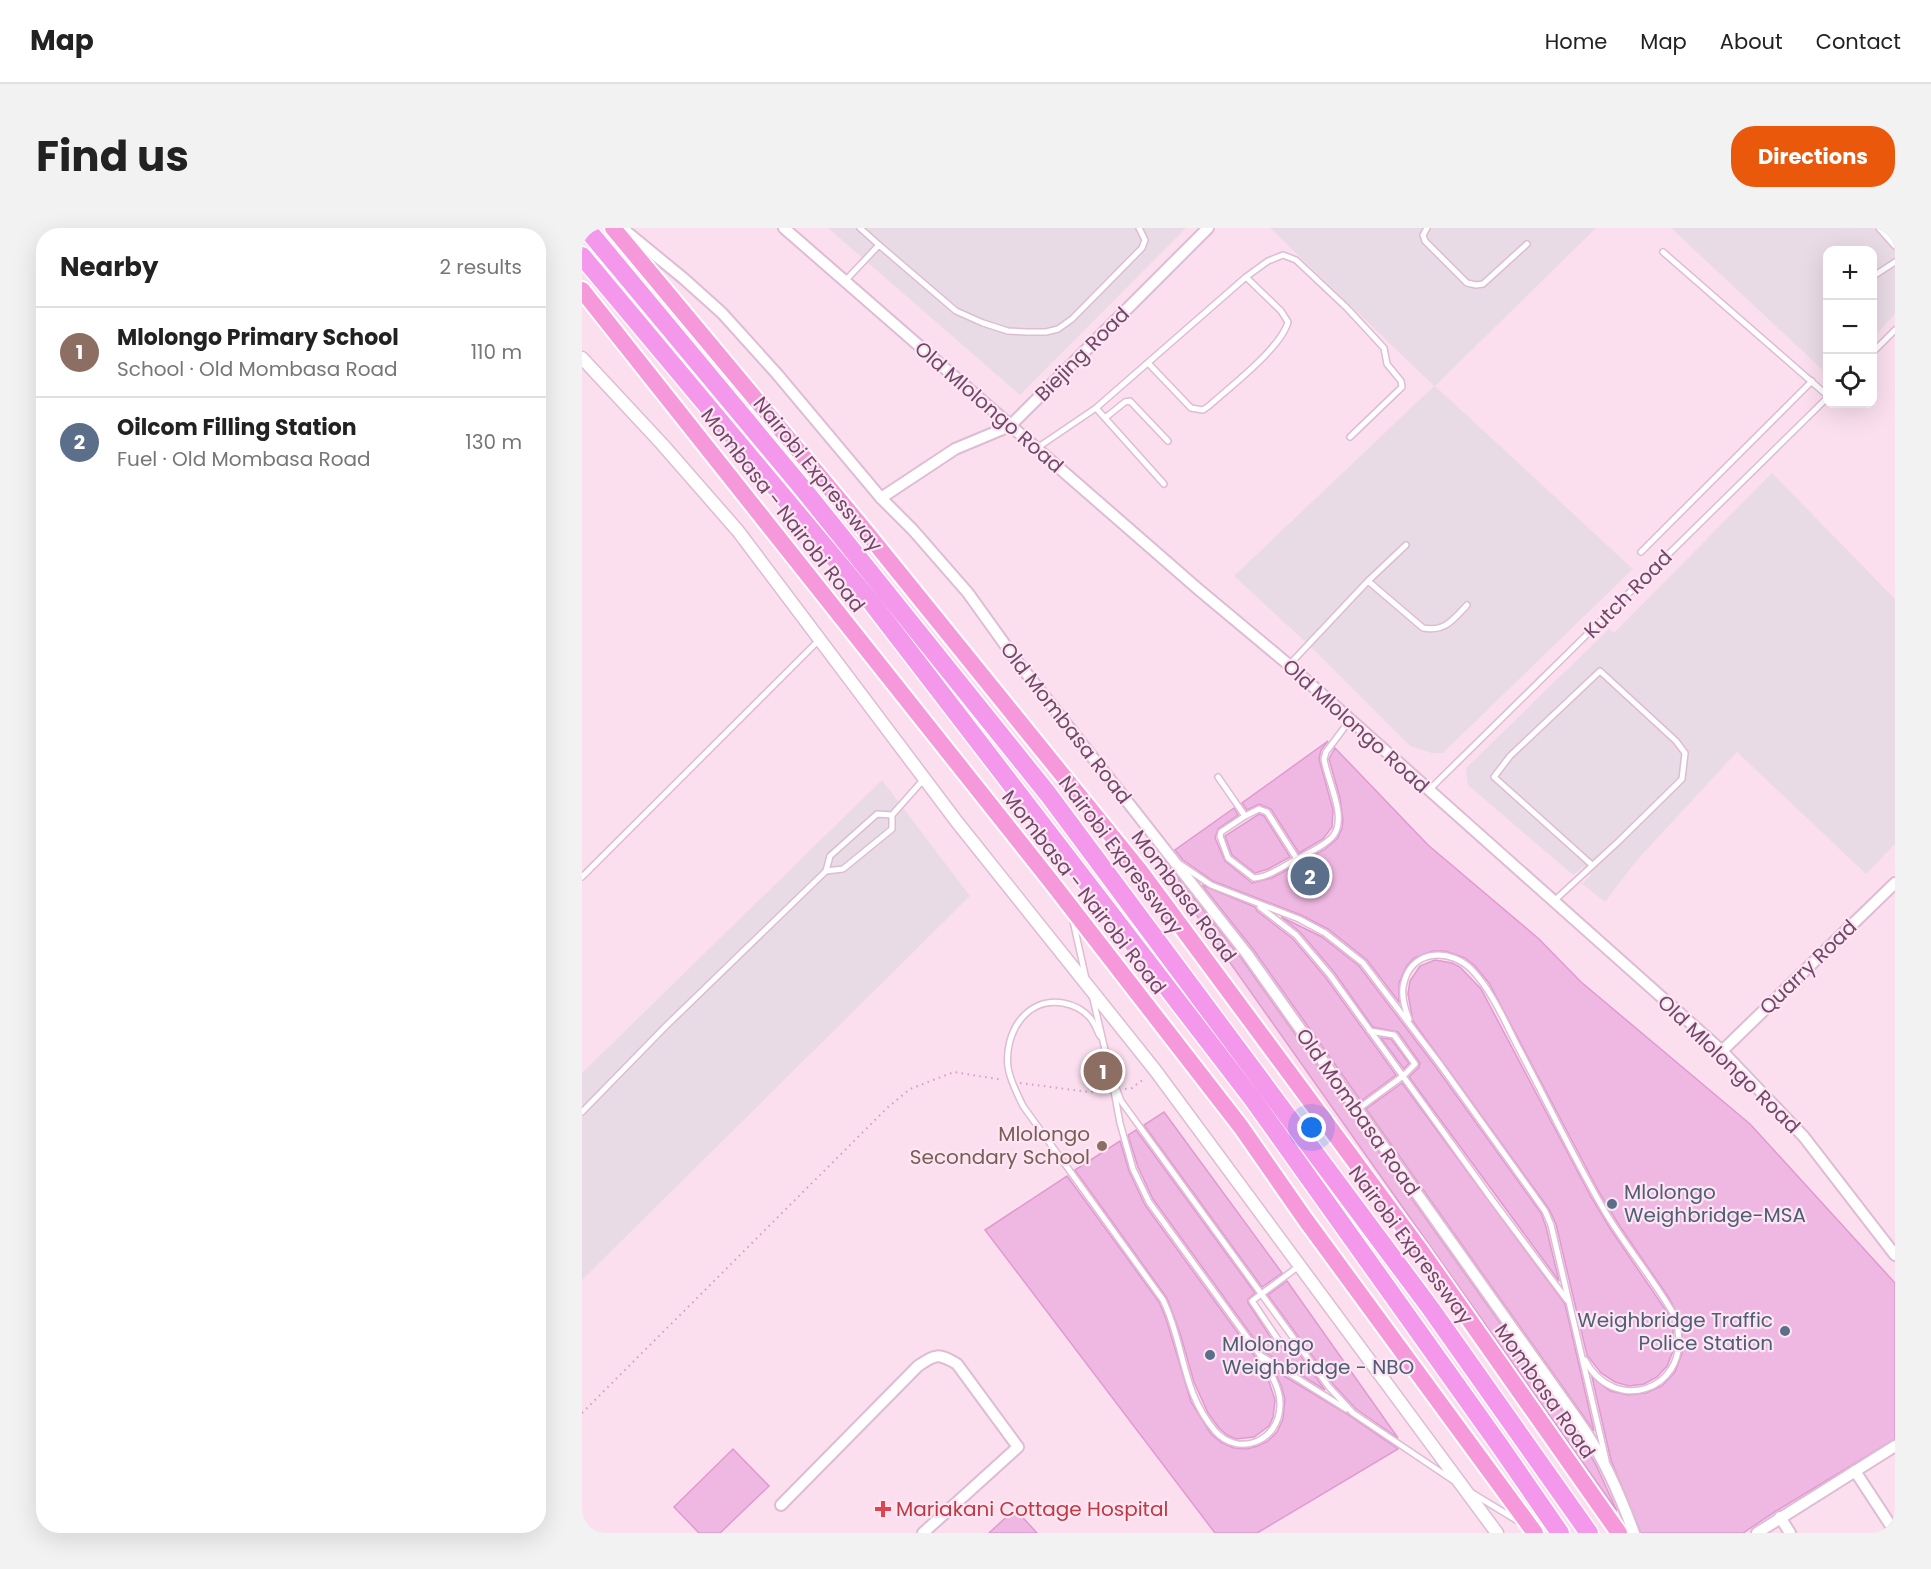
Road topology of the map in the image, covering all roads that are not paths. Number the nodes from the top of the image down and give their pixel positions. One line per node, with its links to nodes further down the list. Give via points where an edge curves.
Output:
1 (586, 228): 85 (highway, Nairobi Expressway, via 804,490 1048,794 1431,1309)
2 (613, 228): 86 (highway, Mombasa Road, via 867,533 1140,871 1421,1251)
3 (622, 228): 34 (street, Old Mombasa Road, via 722,313)
4 (784, 228): 18 (street, Old Mlolongo Road)
5 (860, 228): 11 (lane)
6 (1139, 228): 11 (lane, via 1145,240 1142,249 1072,319 1046,332 1008,331 956,311)
7 (1208, 228): 29 (street, Biejing Road)
8 (1427, 228): 10 (lane, via 1425,241 1467,283 1476,285 1483,284)
9 (1879, 228): 12 (lane)
10 (1527, 244)
11 (879, 245): 18 (lane)
12 (1895, 246)
13 (1663, 252): 24 (lane)
14 (582, 256): 84 (highway, Nairobi Expressway, via 894,631 1252,1098)
15 (1895, 262): 16 (lane)
16 (1877, 274)
17 (1246, 277): 23 (lane); 23 (lane, via 1281,310 1288,322 1286,330 1210,405 1203,410 1191,408); 30 (lane, via 1283,255 1296,260 1383,348 1387,364 1402,387)
18 (845, 281): 29 (street, Old Mlolongo Road)
19 (582, 290): 52 (highway, Mombasa - Nairobi Road)
20 (1895, 330): 21 (lane)
21 (1877, 348)
22 (582, 358): 39 (street, via 738,531)
23 (1148, 363): 27 (lane)
24 (1812, 381): 25 (lane); 36 (lane)
25 (1823, 393)
26 (1823, 401): 44 (lane, Kutch Road)
27 (1096, 408): 28 (lane); 32 (lane)
28 (1105, 418): 31 (lane, via 1130,401); 33 (lane)
29 (1010, 426): 32 (street, Old Mlolongo Road); 34 (street, Biejing Road, via 955,449)
30 (1350, 437)
31 (1168, 441)
32 (1037, 448): 40 (street, Old Mlolongo Road)
33 (1164, 484)
34 (881, 498): 48 (street, Old Mombasa Road, via 968,593)
35 (1406, 545): 37 (lane)
36 (1641, 552)
37 (1368, 581): 38 (lane, via 1424,628 1435,630 1449,624); 40 (lane)
38 (1467, 605)
39 (819, 640): 43 (street); 51 (lane)
40 (1289, 665): 41 (street, Old Mlolongo Road)
41 (1350, 720): 44 (street, Old Mlolongo Road); 47 (lane, via 1324,759 1337,805 1336,831 1328,841)
42 (1218, 777): 46 (lane)
43 (925, 778): 45 (lane); 56 (street)
44 (1428, 790): 55 (street, Old Mlolongo Road)
45 (892, 815): 50 (lane, via 877,814 830,856); 50 (lane, via 892,829 843,869)
46 (1245, 816): 47 (lane, via 1260,809 1267,812); 47 (lane, via 1221,832 1230,861 1258,878)
47 (1297, 859)
48 (1174, 860): 54 (lane, via 1211,885); 63 (street, Old Mombasa Road, via 1247,954)
49 (1592, 865): 49 (lane, via 1682,779 1685,753 1600,671 1510,756 1494,777); 55 (lane)
50 (826, 871): 64 (lane)
51 (582, 877)
52 (1049, 879): 56 (lane, via 1068,904); 83 (highway, Mombasa - Nairobi Road, via 1241,1127)
53 (1895, 884): 60 (street, Quarry Road)
54 (1254, 902): 57 (lane, via 1299,919 1346,947); 58 (lane, via 1311,951)
55 (1553, 902): 60 (street, Old Mlolongo Road)
56 (1087, 982): 59 (lane); 66 (street)
57 (1411, 1026): 68 (lane, via 1545,1211); 70 (lane, via 1403,987 1410,969 1425,958 1444,954 1459,959 1472,970 1496,1005 1608,1216 1673,1313 1679,1332 1672,1366 1661,1382 1650,1389 1626,1391 1602,1382)
58 (1371, 1031): 61 (lane); 61 (lane, via 1394,1035 1415,1064)
59 (1103, 1043): 62 (lane); 71 (lane, via 1091,1019 1071,1005 1046,1004 1032,1009 1017,1023 1008,1045 1011,1082 1023,1106 1163,1300 1180,1344 1191,1393 1204,1416 1217,1433 1241,1444 1268,1436 1279,1417 1277,1387)
60 (1722, 1051): 65 (street, Old Mlolongo Road, via 1804,1137)
61 (1403, 1076): 63 (lane); 68 (lane)
62 (1115, 1090): 67 (lane); 71 (lane, via 1133,1169 1149,1202)
63 (1356, 1110): 74 (street, Old Mombasa Road)
64 (582, 1112)
65 (1895, 1256)
66 (1301, 1265): 67 (lane); 76 (street)
67 (1261, 1294): 69 (lane); 69 (lane, via 1252,1301 1279,1341)
68 (1569, 1303): 70 (lane)
69 (1303, 1351): 72 (lane)
70 (1580, 1351): 74 (lane)
71 (1260, 1355): 72 (lane)
72 (1353, 1413): 76 (lane)
73 (1895, 1446): 75 (street)
74 (1607, 1467): 87 (street, Old Mombasa Road)
75 (1855, 1472): 78 (street); 79 (street)
76 (1463, 1487): 81 (street); 82 (lane)
77 (782, 1505): 80 (street, via 918,1366 932,1356 942,1356 957,1364 1018,1447)
78 (1780, 1517): 88 (street); 89 (street)
79 (1895, 1532)
80 (923, 1533)
81 (1497, 1533)
82 (1530, 1533)
83 (1535, 1533)
84 (1560, 1533)
85 (1589, 1533)
86 (1619, 1533)
87 (1634, 1533)
88 (1757, 1533)
89 (1790, 1533)

